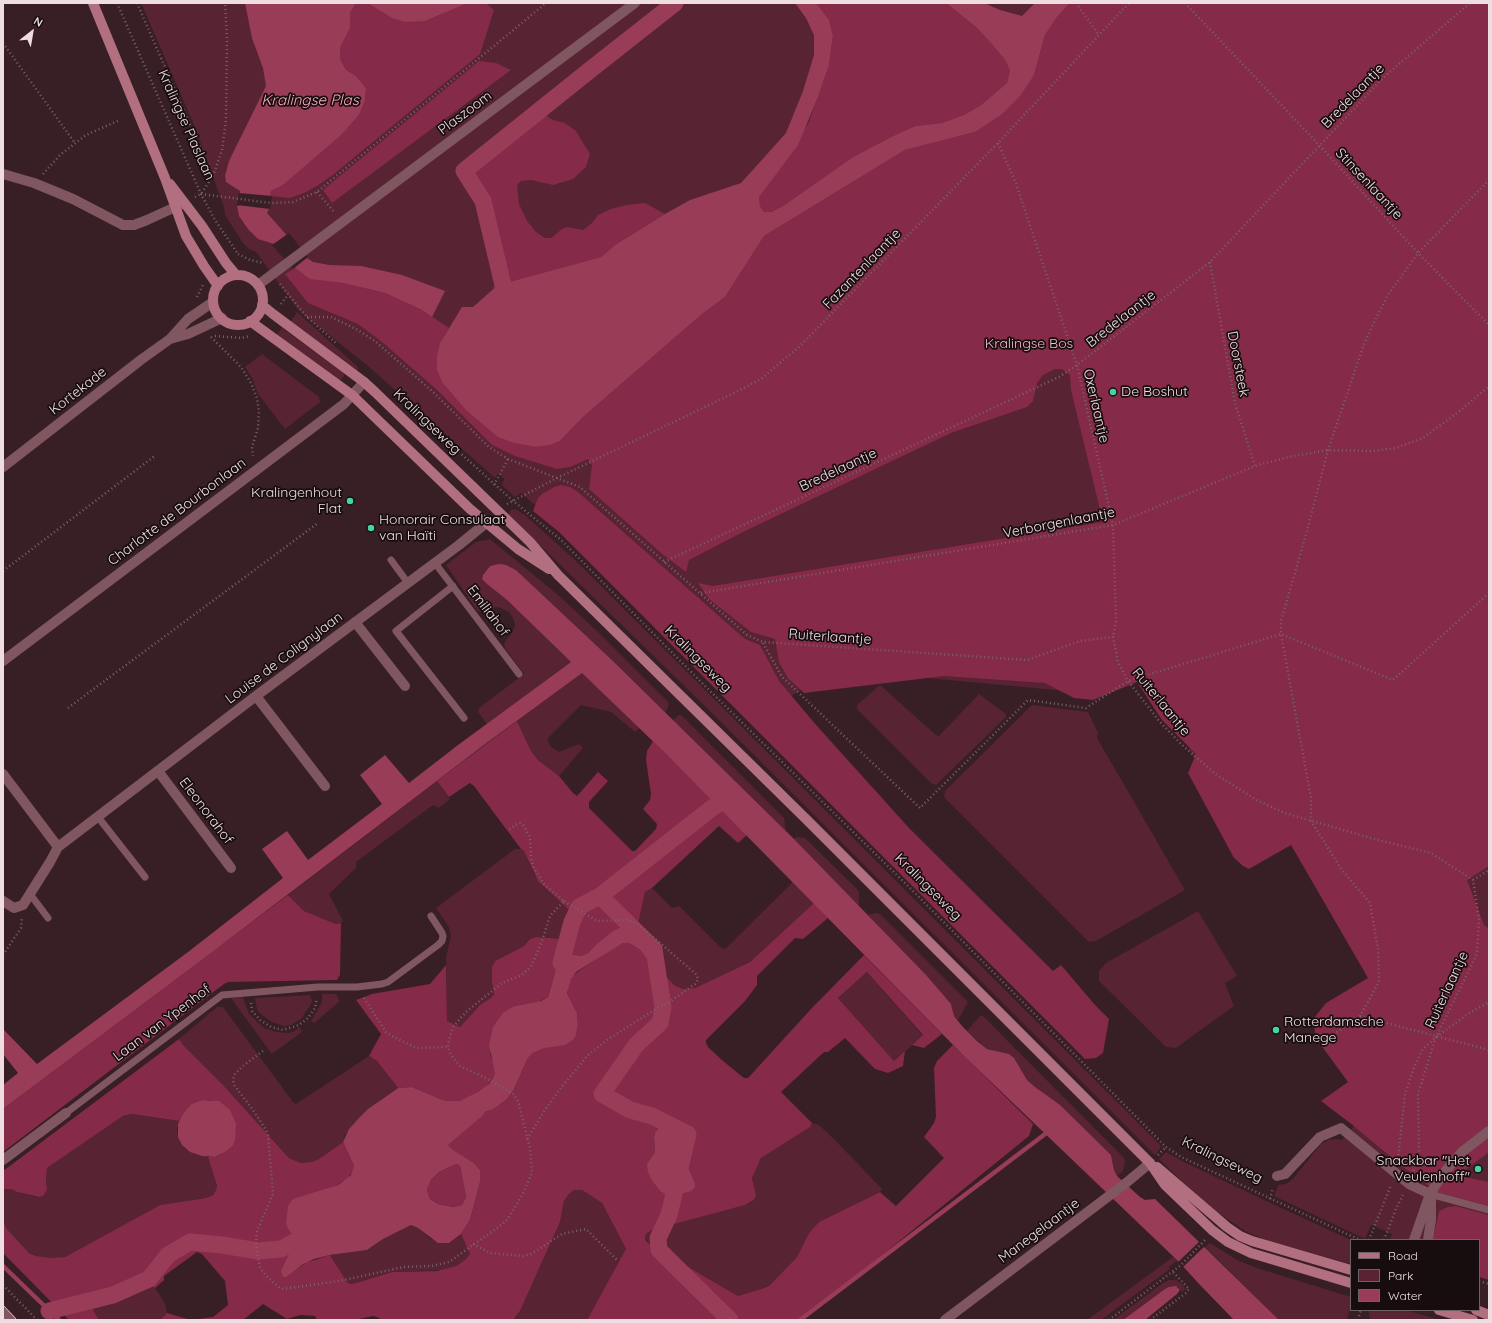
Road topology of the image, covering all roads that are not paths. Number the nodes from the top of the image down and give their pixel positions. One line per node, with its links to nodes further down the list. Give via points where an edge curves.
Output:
1 (93, 3): 4 (main road, via 165,178)
2 (635, 3): 7 (street, Plaszoom)
3 (3, 174): 4 (street, via 73,199 123,225 134,225)
4 (179, 205): 5 (main road, via 202,226); 6 (main road, via 186,236)
5 (236, 275): 6 (main road, via 222,280); 7 (main road, via 248,277)
6 (218, 286): 8 (main road)
7 (258, 286): 9 (main road, via 263,298)
8 (213, 302): 10 (main road); 12 (street, Kortekade, via 188,319)
9 (262, 305): 11 (main road, via 260,312); 13 (main road, Kralingseweg)
10 (222, 318): 11 (main road, via 235,324); 12 (street, Kortekade, via 188,334)
11 (250, 321): 14 (main road, Kralingseweg)
12 (170, 339): 15 (street, Kortekade)
13 (364, 382): 14 (street, Charlotte de Bourbonlaan); 16 (main road, Kralingseweg)
14 (352, 396): 17 (main road, Kralingseweg); 24 (street, Charlotte de Bourbonlaan)
15 (3, 467)
16 (497, 510): 17 (main road); 20 (main road, Kralingseweg, via 530,542)
17 (486, 523): 19 (street, Louise de Colignylaan, via 460,546); 20 (main road, Kralingseweg, via 518,549)
18 (391, 560): 21 (lane)
19 (435, 563): 21 (street, Louise de Colignylaan); 22 (lane, Emiliahof)
20 (558, 575): 43 (main road, Kralingseweg)
21 (408, 583): 23 (street, Louise de Colignylaan)
22 (452, 586): 25 (lane, Emiliahof); 28 (lane, via 396,631)
23 (355, 622): 26 (street); 27 (street, Louise de Colignylaan)
24 (3, 661)
25 (519, 674)
26 (405, 686)
27 (256, 696): 29 (street, Louise de Colignylaan); 31 (street)
28 (464, 718)
29 (158, 771): 32 (street, Louise de Colignylaan); 34 (street, Eleonorahof)
30 (3, 774): 33 (street)
31 (325, 786)
32 (98, 816): 33 (street, Louise de Colignylaan); 35 (lane)
33 (58, 847): 36 (street, Louise de Colignylaan)
34 (231, 868)
35 (145, 878)
36 (30, 894): 37 (street, Louise de Colignylaan, via 23,905 14,908); 39 (lane)
37 (3, 901)
38 (431, 916): 40 (lane, Laan van Ypenhof, via 443,936 442,941 388,982 357,987 318,987 222,995)
39 (48, 918)
40 (66, 1113): 42 (street, Laan van Ypenhof)
41 (1489, 1131): 45 (street, via 1462,1152)
42 (3, 1160)
43 (1150, 1163): 49 (main road, Kralingseweg, via 1240,1236); 50 (main road, Kralingseweg, via 1165,1185 1224,1240 1250,1253); 56 (street, Manegelaantje)
44 (1277, 1176): 45 (street, via 1285,1174 1320,1137 1341,1128 1409,1184)
45 (1430, 1194): 46 (lane); 47 (street); 48 (street, via 1431,1220)
46 (1489, 1210)
47 (1414, 1239)
48 (1428, 1239)
49 (1350, 1270)
50 (1350, 1283)
51 (1443, 1311): 57 (main road)
52 (1479, 1311): 54 (main road)
53 (3, 1312): 55 (street)
54 (1489, 1315)
55 (11, 1320)
56 (945, 1320)
57 (1473, 1320)

